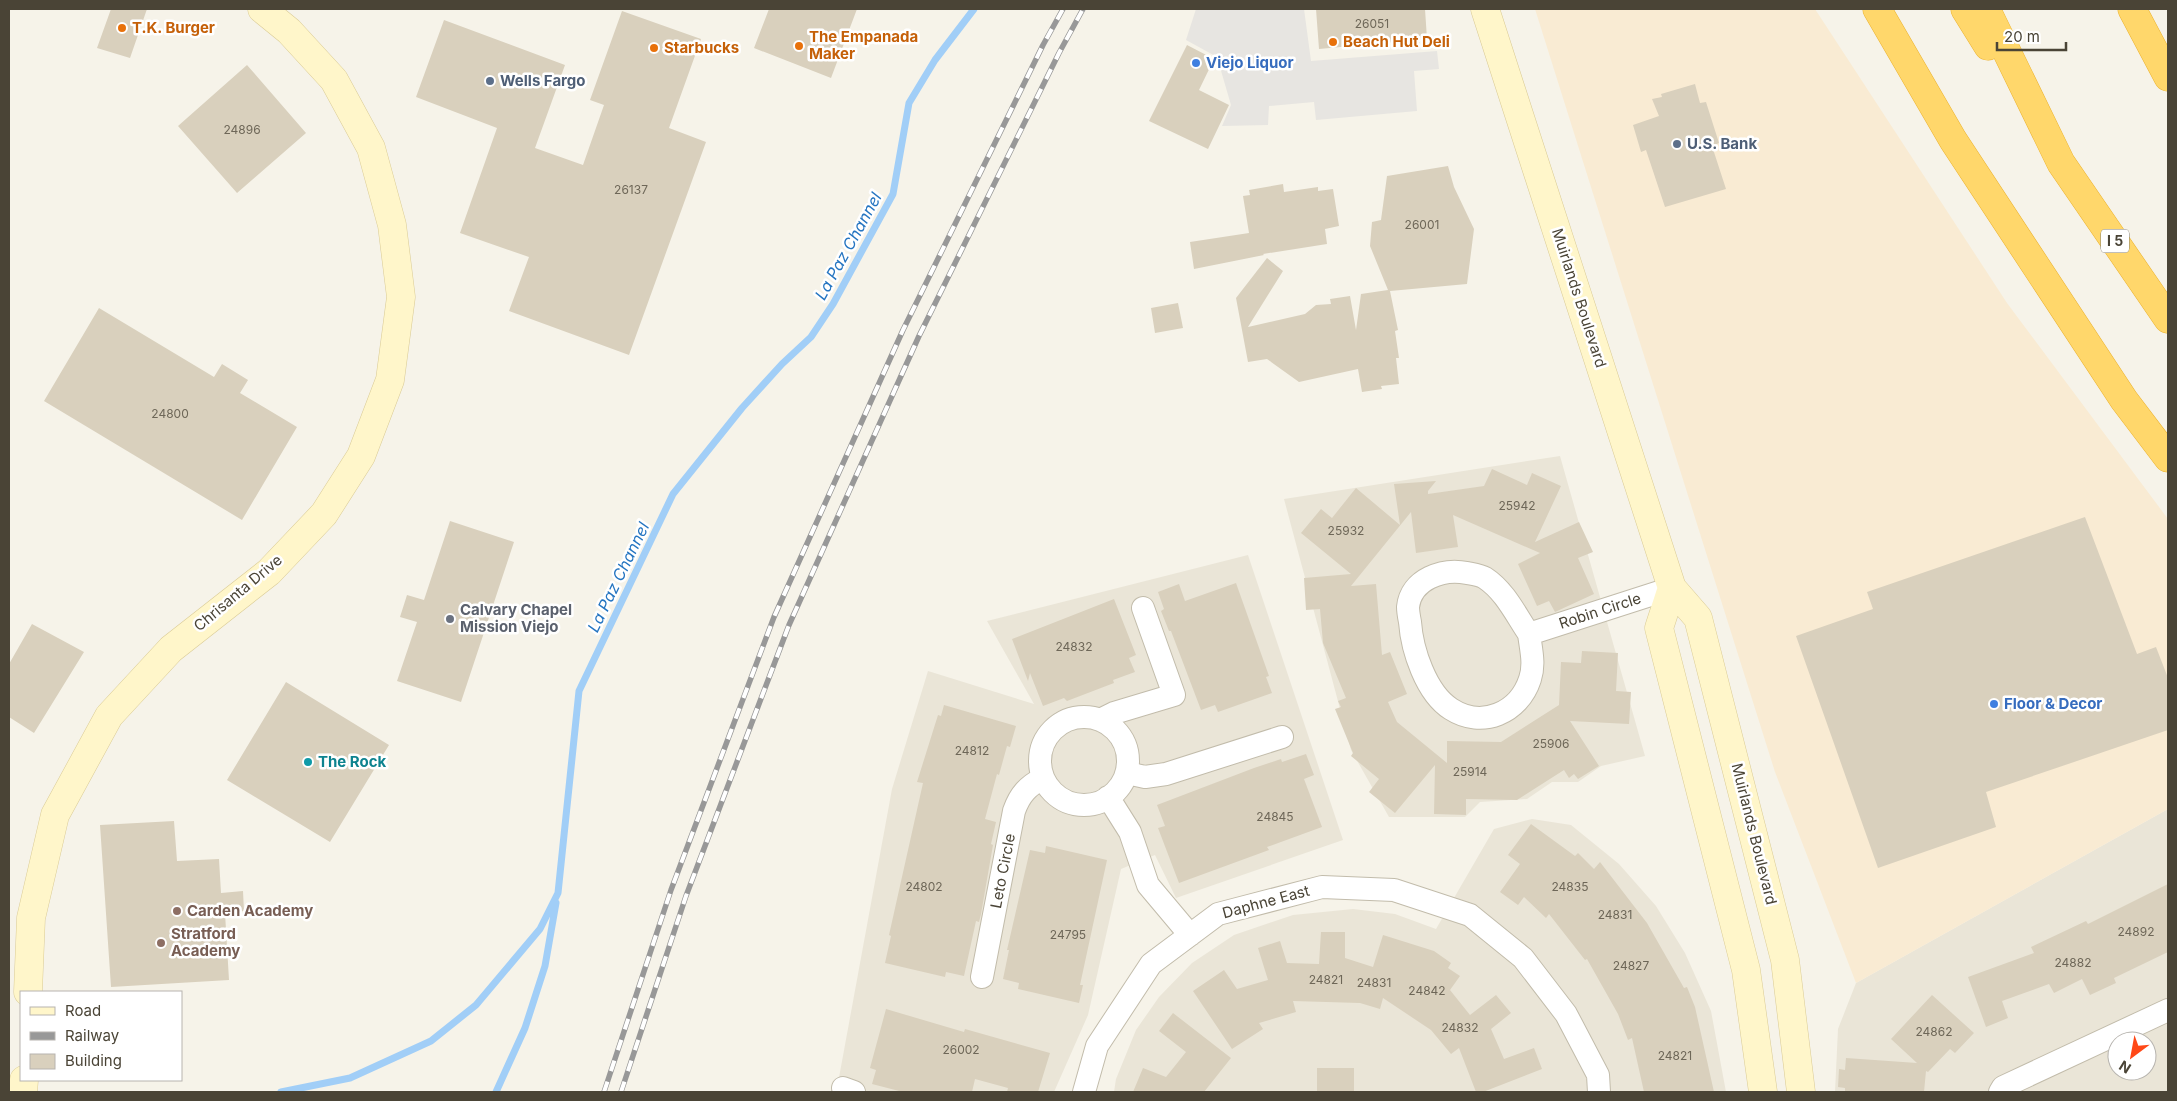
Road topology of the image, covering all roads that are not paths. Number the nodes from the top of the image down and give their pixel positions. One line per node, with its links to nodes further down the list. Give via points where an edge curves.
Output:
1 (262, 9): 21 (main road, Chrisanta Drive, via 289,30 334,80 371,148 392,225 401,297 390,380 361,456 324,514 269,572 170,649 109,716 55,815 32,918)
2 (1485, 9): 11 (main road, Muirlands Boulevard)
3 (1877, 9): 10 (highway, via 1953,140 2124,400)
4 (1965, 9): 8 (highway)
5 (1986, 9): 8 (highway, I 5)
6 (2132, 9): 7 (highway)
7 (2168, 77)
8 (2061, 162): 9 (highway, I 5)
9 (2168, 319)
10 (2168, 458)
11 (1672, 588): 13 (street, Robin Circle); 26 (main road, via 1659,628 1746,970); 27 (main road, Muirlands Boulevard, via 1698,618 1726,721 1785,960)
12 (1143, 608): 14 (street, via 1174,695)
13 (1529, 634): 13 (street, via 1504,594 1484,577 1456,571 1434,574 1416,588 1408,606 1416,658 1434,692 1450,708 1469,718 1490,717 1508,711 1522,698 1534,661)
14 (1100, 720): 16 (street, via 1111,726 1125,746); 17 (street, via 1071,718 1048,735 1041,749)
15 (1282, 737): 16 (street, via 1166,774 1145,777)
16 (1127, 770): 18 (street, via 1117,790)
17 (1043, 778): 18 (street, via 1060,797 1071,802 1096,803); 20 (street, Leto Circle, via 1024,790 1014,811)
18 (1108, 797): 19 (street, via 1130,832 1148,885)
19 (1190, 935): 24 (street, Daphne East, via 1151,964 1097,1046); 25 (street, Daphne East, via 1218,914 1322,887 1394,890 1470,915 1524,958 1566,1014 1598,1075)
20 (982, 977)
21 (28, 991)
22 (2168, 1010): 23 (street)
23 (2002, 1090)
24 (1084, 1092)
25 (1599, 1092)
26 (1763, 1092)
27 (1801, 1092)

